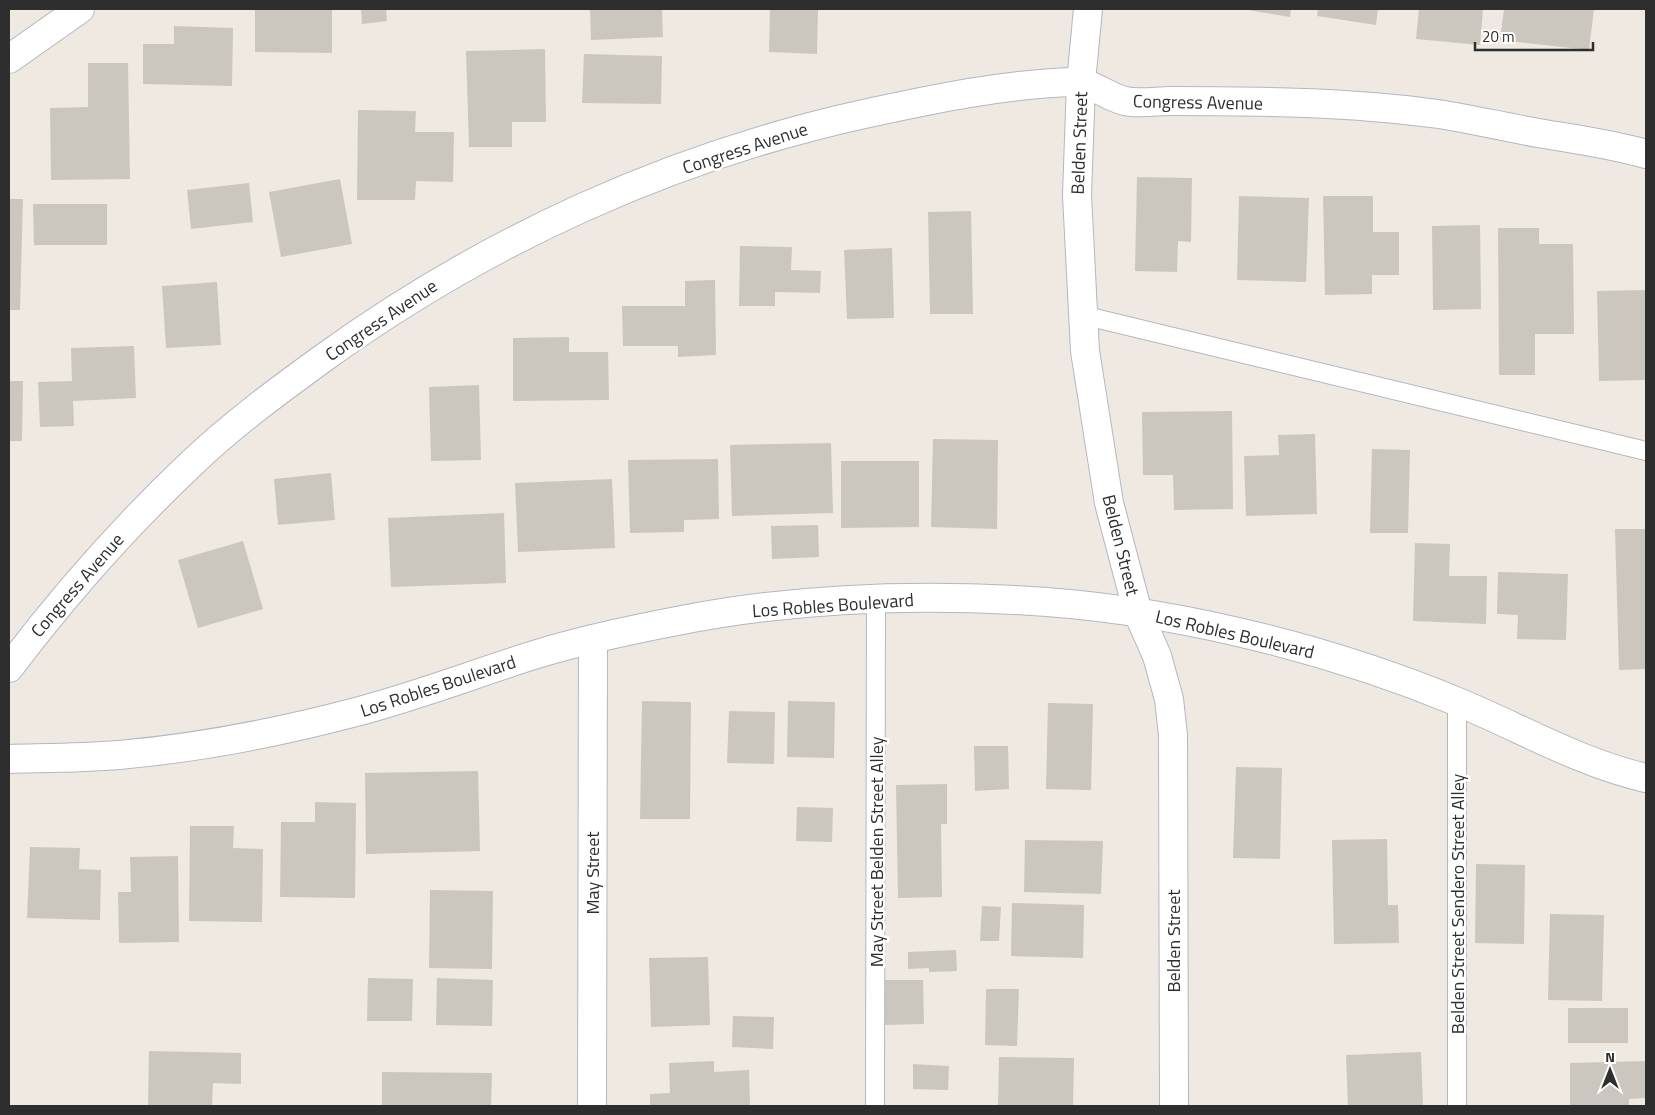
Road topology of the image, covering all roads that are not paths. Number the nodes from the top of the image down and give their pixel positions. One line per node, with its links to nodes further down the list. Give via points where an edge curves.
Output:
1 (80, 9): 3 (street)
2 (1088, 9): 4 (street, Belden Street)
3 (9, 59)
4 (1081, 82): 5 (street, Congress Avenue, via 1126,101 1235,101 1437,114); 6 (street, Belden Street, via 1077,195); 11 (street, Congress Avenue, via 927,100 827,122 727,151 630,187 536,228 446,277 359,332 275,393 196,460 110,546 54,609)
5 (1646, 154)
6 (1082, 315): 7 (lane); 9 (street, Belden Street, via 1109,503)
7 (1646, 451)
8 (876, 598): 9 (street, Los Robles Boulevard, via 1017,600); 10 (street, Los Robles Boulevard, via 776,606 681,620); 16 (lane, May Street Belden Street Alley)
9 (1138, 613): 12 (street, Los Robles Boulevard, via 1232,630 1325,654); 17 (street, Belden Street, via 1157,656 1169,699 1173,735)
10 (593, 639): 13 (street, Los Robles Boulevard, via 354,713 213,743 118,755); 15 (street, May Street)
11 (9, 668)
12 (1457, 701): 14 (street, Los Robles Boulevard, via 1583,759); 18 (lane, Belden Street Sendero Street Alley)
13 (9, 759)
14 (1646, 778)
15 (592, 1106)
16 (875, 1106)
17 (1174, 1106)
18 (1457, 1106)

